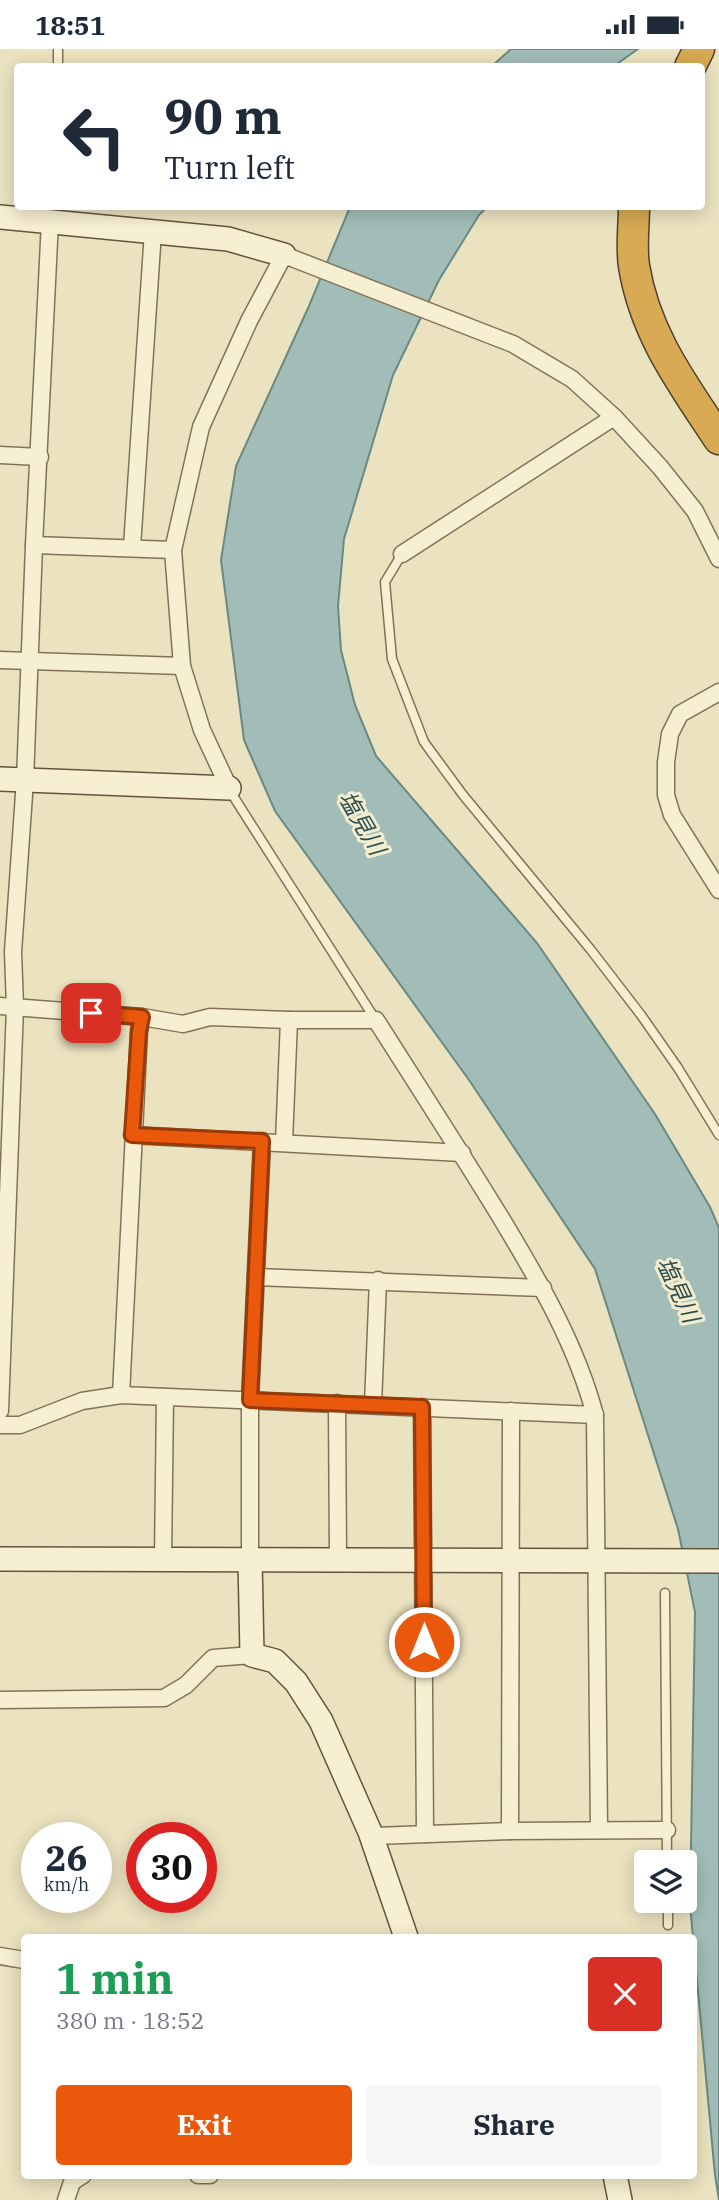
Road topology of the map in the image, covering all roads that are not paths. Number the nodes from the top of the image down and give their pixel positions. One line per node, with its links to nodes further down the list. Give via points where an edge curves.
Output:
1 (634, 210): 7 (highway, via 633,263 644,310 666,360)
2 (0, 216): 3 (street)
3 (51, 217): 4 (street); 9 (street)
4 (153, 231): 5 (street, via 228,239); 11 (street)
5 (284, 255): 6 (street, via 513,344 572,379); 12 (street, via 201,427)
6 (614, 417): 13 (street); 14 (street, via 695,511)
7 (719, 439)
8 (0, 455): 9 (street)
9 (40, 457): 10 (street)
10 (34, 545): 11 (street); 16 (street)
11 (132, 547): 12 (street)
12 (173, 550): 17 (street)
13 (402, 554): 28 (lane, via 385,582 391,659 425,742 641,1015)
14 (719, 559)
15 (0, 660): 16 (street)
16 (29, 661): 17 (street); 20 (street)
17 (182, 666): 21 (street, via 202,730)
18 (719, 692): 22 (street, via 680,714 670,734 666,762 666,795 672,814)
19 (0, 779): 20 (street)
20 (25, 780): 21 (street); 23 (street)
21 (229, 788): 26 (lane)
22 (719, 890)
23 (7, 1006): 24 (street); 41 (street)
24 (142, 1017): 25 (street, via 183,1024 210,1017); 27 (street)
25 (289, 1020): 26 (street); 30 (street)
26 (376, 1020): 31 (street)
27 (132, 1135): 29 (street); 35 (street)
28 (719, 1135)
29 (262, 1141): 30 (street); 32 (street)
30 (284, 1142): 31 (street)
31 (461, 1153): 34 (street)
32 (256, 1277): 33 (street); 37 (street)
33 (377, 1280): 34 (street); 39 (street)
34 (543, 1288): 43 (street, via 586,1381)
35 (121, 1395): 36 (street); 44 (street, via 82,1401 20,1425)
36 (165, 1397): 37 (street); 46 (street)
37 (250, 1400): 38 (street); 47 (street)
38 (337, 1403): 39 (street); 48 (street)
39 (373, 1405): 40 (street)
40 (422, 1407): 42 (street); 49 (street)
41 (0, 1411)
42 (511, 1411): 43 (street); 50 (street)
43 (595, 1415): 52 (street)
44 (0, 1425)
45 (0, 1559): 46 (street)
46 (163, 1560): 47 (street)
47 (250, 1560): 48 (street); 54 (street)
48 (338, 1560): 49 (street)
49 (424, 1560): 50 (street); 59 (street)
50 (511, 1561): 52 (street); 58 (street)
51 (719, 1561): 52 (street)
52 (597, 1562): 56 (street)
53 (665, 1593): 57 (lane)
54 (252, 1655): 55 (street, via 213,1658 186,1685 164,1698); 60 (street, via 275,1661 296,1682 321,1721)
55 (0, 1700)
56 (598, 1829): 57 (street); 58 (street)
57 (667, 1830): 61 (lane)
58 (510, 1831): 59 (street)
59 (425, 1834): 60 (street)
60 (373, 1839): 64 (street)
61 (667, 1850)
62 (668, 1913): 63 (lane)
63 (668, 1925)
64 (405, 1934)
65 (0, 1956): 66 (street)
66 (21, 1960)
67 (77, 2179): 69 (street)
68 (616, 2179): 70 (street)
69 (66, 2200)
70 (620, 2200)

